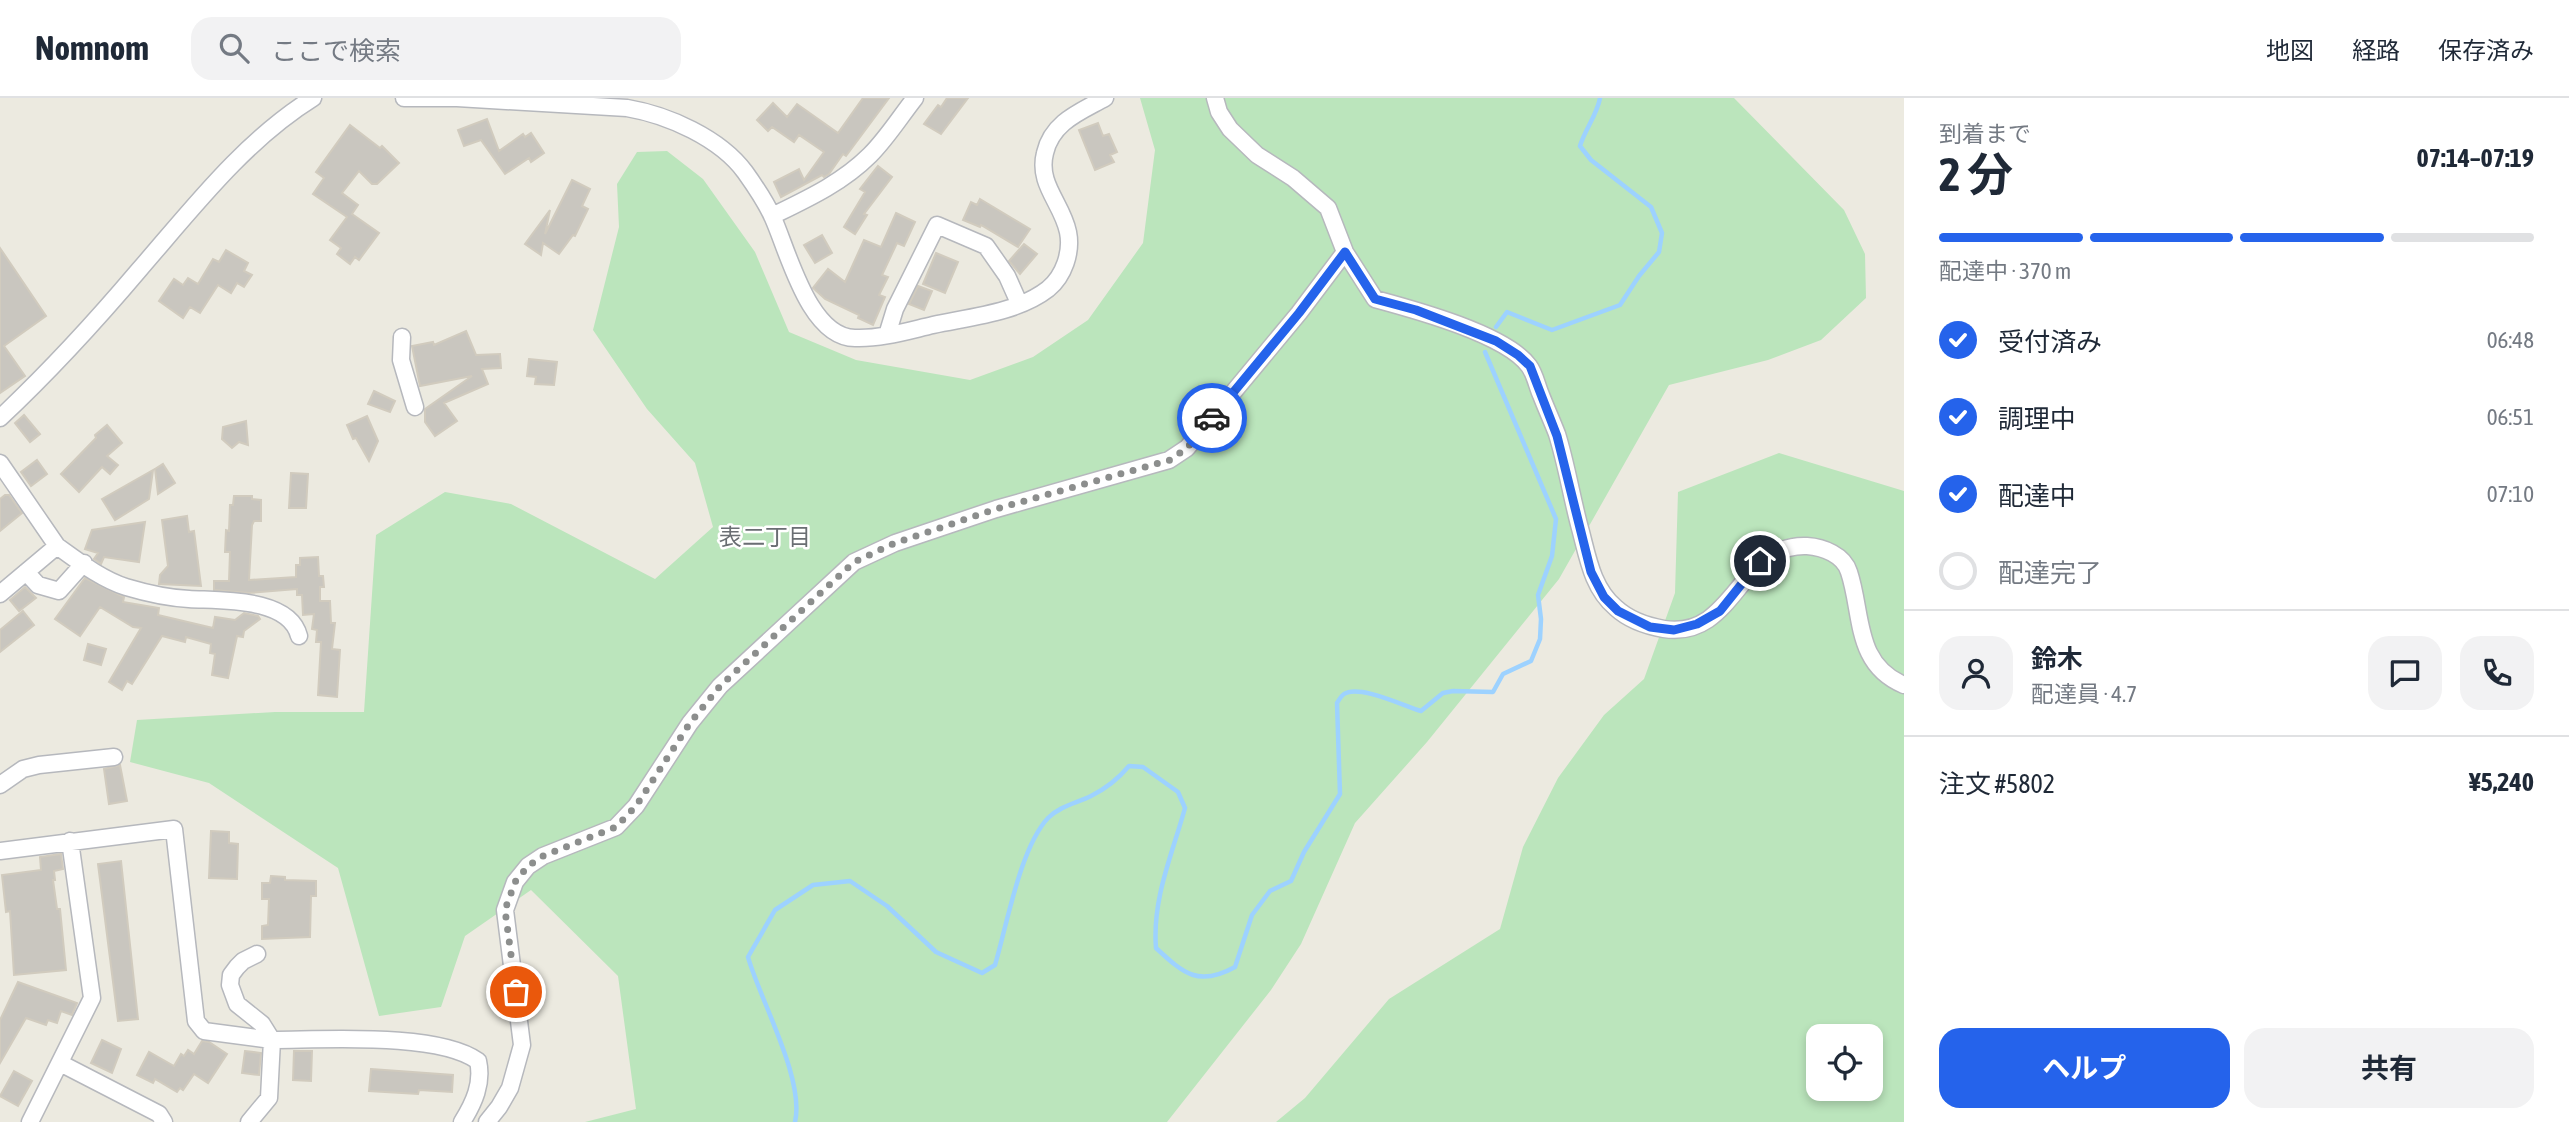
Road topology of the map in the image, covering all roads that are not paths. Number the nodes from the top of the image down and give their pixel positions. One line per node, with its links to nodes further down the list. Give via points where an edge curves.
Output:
1 (313, 98): 12 (street, via 258,139 48,373)
2 (404, 98): 6 (street, via 650,112 699,134 736,162)
3 (915, 98): 6 (street, via 852,171)
4 (1105, 98): 8 (street, via 1059,125 1049,142 1043,175 1068,232 1067,259 1058,279)
5 (1215, 98): 7 (street, via 1230,129 1328,208)
6 (772, 216): 9 (street, via 816,315 850,339)
7 (1345, 252): 19 (street, via 1375,299 1496,341 1530,366 1557,436 1591,572 1604,597 1618,611 1650,627 1674,630 1697,624 1720,611 1760,561 1784,547 1834,552 1849,569 1863,640 1874,661 1890,679); 31 (street, via 1187,448 1170,460 996,509 854,562 720,686 636,806 616,827 528,866 515,882 505,910 522,1045 510,1088)
8 (1019, 303): 9 (street); 9 (street, via 986,246 937,225)
9 (887, 335)
10 (402, 337): 11 (street, via 401,360)
11 (415, 407)
12 (0, 418)
13 (0, 463): 14 (street)
14 (57, 546): 15 (street); 16 (street)
15 (84, 563): 16 (street, via 59,590 38,585); 18 (street, via 114,582 152,593 250,601 286,617)
16 (26, 572): 17 (street)
17 (0, 594)
18 (299, 636)
19 (1904, 685)
20 (114, 757): 21 (street, via 39,765 23,769)
21 (0, 785)
22 (70, 841): 23 (street); 25 (street, via 174,829 195,1021 204,1031); 26 (street, via 92,998)
23 (0, 851)
24 (257, 954): 25 (street, via 237,967 230,985 237,1004 262,1024)
25 (272, 1040): 29 (street, via 269,1098); 30 (street, via 421,1042 467,1053 478,1061 481,1075)
26 (60, 1063): 27 (street); 28 (street, via 159,1114)
27 (30, 1122)
28 (164, 1122)
29 (249, 1122)
30 (462, 1122)
31 (487, 1122)

